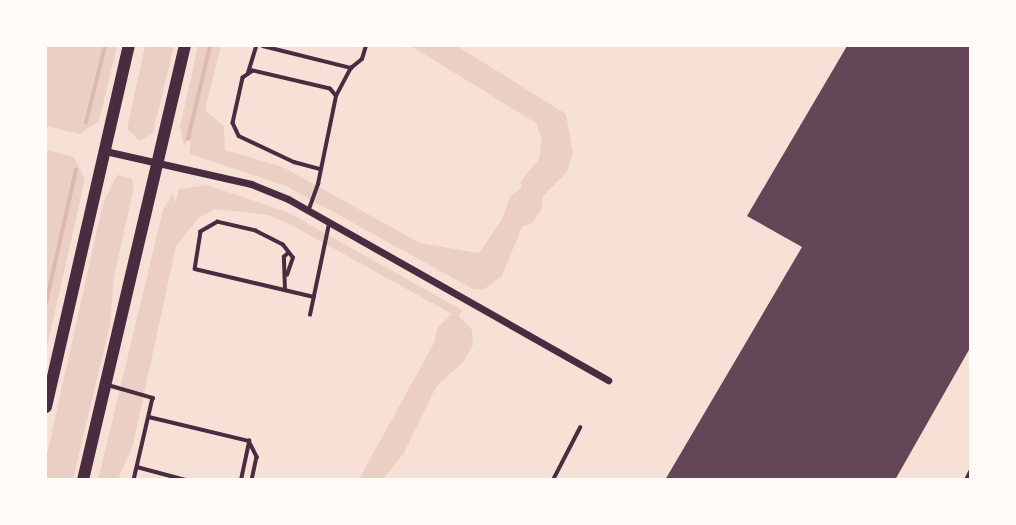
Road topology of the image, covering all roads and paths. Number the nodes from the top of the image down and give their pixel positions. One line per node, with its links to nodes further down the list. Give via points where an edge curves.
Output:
1 (129, 46): 9 (main road)
2 (185, 46): 10 (main road)
3 (256, 46): 7 (lane)
4 (263, 46): 6 (lane)
5 (366, 46): 6 (lane, via 362,59)
6 (351, 68): 8 (lane)
7 (247, 75): 8 (lane, via 253,71 330,89); 11 (lane, via 233,123 239,136 293,162)
8 (336, 96): 11 (lane)
9 (105, 151): 10 (street); 19 (main road)
10 (157, 161): 12 (street, via 251,184); 18 (main road)
11 (320, 169): 12 (lane)
12 (309, 209): 13 (street)
13 (330, 222): 15 (lane); 17 (street)
14 (285, 290): 14 (lane, via 195,269 201,232 211,222 256,232 283,245 288,253 284,257); 15 (lane)
15 (314, 297): 16 (lane)
16 (310, 315)
17 (608, 380)
18 (106, 384): 20 (lane, via 153,398); 25 (main road)
19 (46, 407)
20 (149, 417): 22 (lane); 23 (lane)
21 (580, 428): 30 (lane)
22 (249, 441): 28 (lane); 29 (lane, via 257,457)
23 (137, 467): 26 (lane); 27 (lane)
24 (971, 472): 31 (lane)
25 (83, 480)
26 (134, 480)
27 (186, 480)
28 (241, 480)
29 (252, 480)
30 (553, 480)
31 (966, 480)

